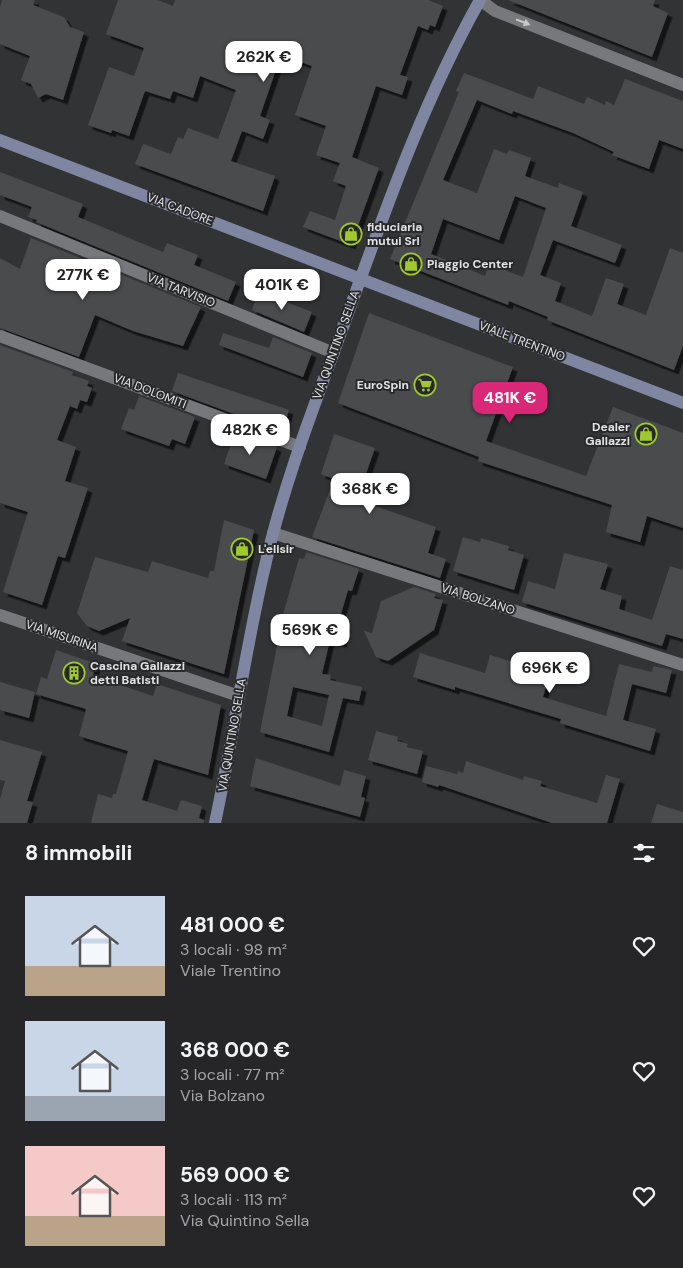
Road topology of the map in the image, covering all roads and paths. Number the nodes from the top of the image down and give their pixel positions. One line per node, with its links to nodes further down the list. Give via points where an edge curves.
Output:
1 (480, 0): 2 (street, one-way to 2, via 495,11); 5 (street, VIA QUINTINO SELLA, via 434,87)
2 (683, 85)
3 (0, 140): 5 (street, VIA CADORE)
4 (0, 216): 7 (street, VIA TARVISIO)
5 (360, 279): 7 (street, VIA QUINTINO SELLA); 8 (street, VIALE TRENTINO)
6 (0, 336): 9 (street, VIA DOLOMITI)
7 (334, 353): 9 (street, VIA QUINTINO SELLA)
8 (683, 403)
9 (300, 447): 10 (street, VIA QUINTINO SELLA)
10 (273, 533): 12 (street, VIA BOLZANO); 13 (street, VIA QUINTINO SELLA)
11 (0, 615): 13 (street, VIA MISURINA)
12 (683, 665)
13 (239, 696): 14 (street, VIA QUINTINO SELLA)
14 (215, 823)

